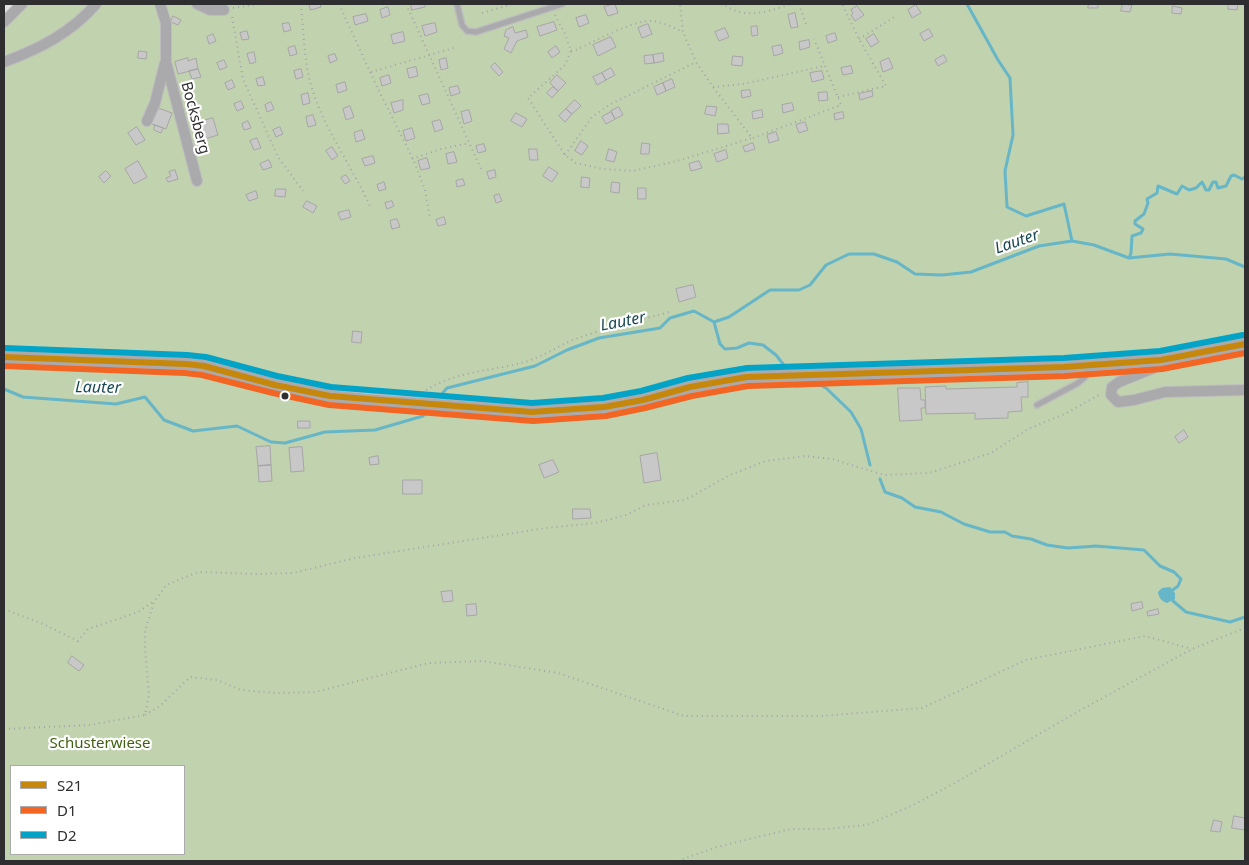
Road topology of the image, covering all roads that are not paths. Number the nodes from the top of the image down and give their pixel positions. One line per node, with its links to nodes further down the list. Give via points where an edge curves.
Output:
1 (22, 4): 8 (street)
2 (96, 4): 9 (street, via 60,36)
3 (160, 4): 10 (street, Bocksberg, via 166,23)
4 (197, 4): 7 (street, via 210,10)
5 (457, 4): 6 (lane, via 462,25 467,31 476,32)
6 (562, 4)
7 (227, 9)
8 (4, 22)
9 (4, 62)
10 (166, 62): 11 (street, Bocksberg); 12 (street, Bocksberg)
11 (147, 121)
12 (197, 181)
13 (1245, 344): 15 (street)
14 (4, 357): 16 (street, via 195,365 330,396 532,412 581,410 643,400 690,387 747,377)
15 (1161, 360): 16 (street); 17 (street, via 1160,365 1112,387 1111,396 1118,402 1165,392)
16 (1088, 365): 18 (lane, via 1085,377 1078,383)
17 (1245, 390)
18 (1038, 405)

